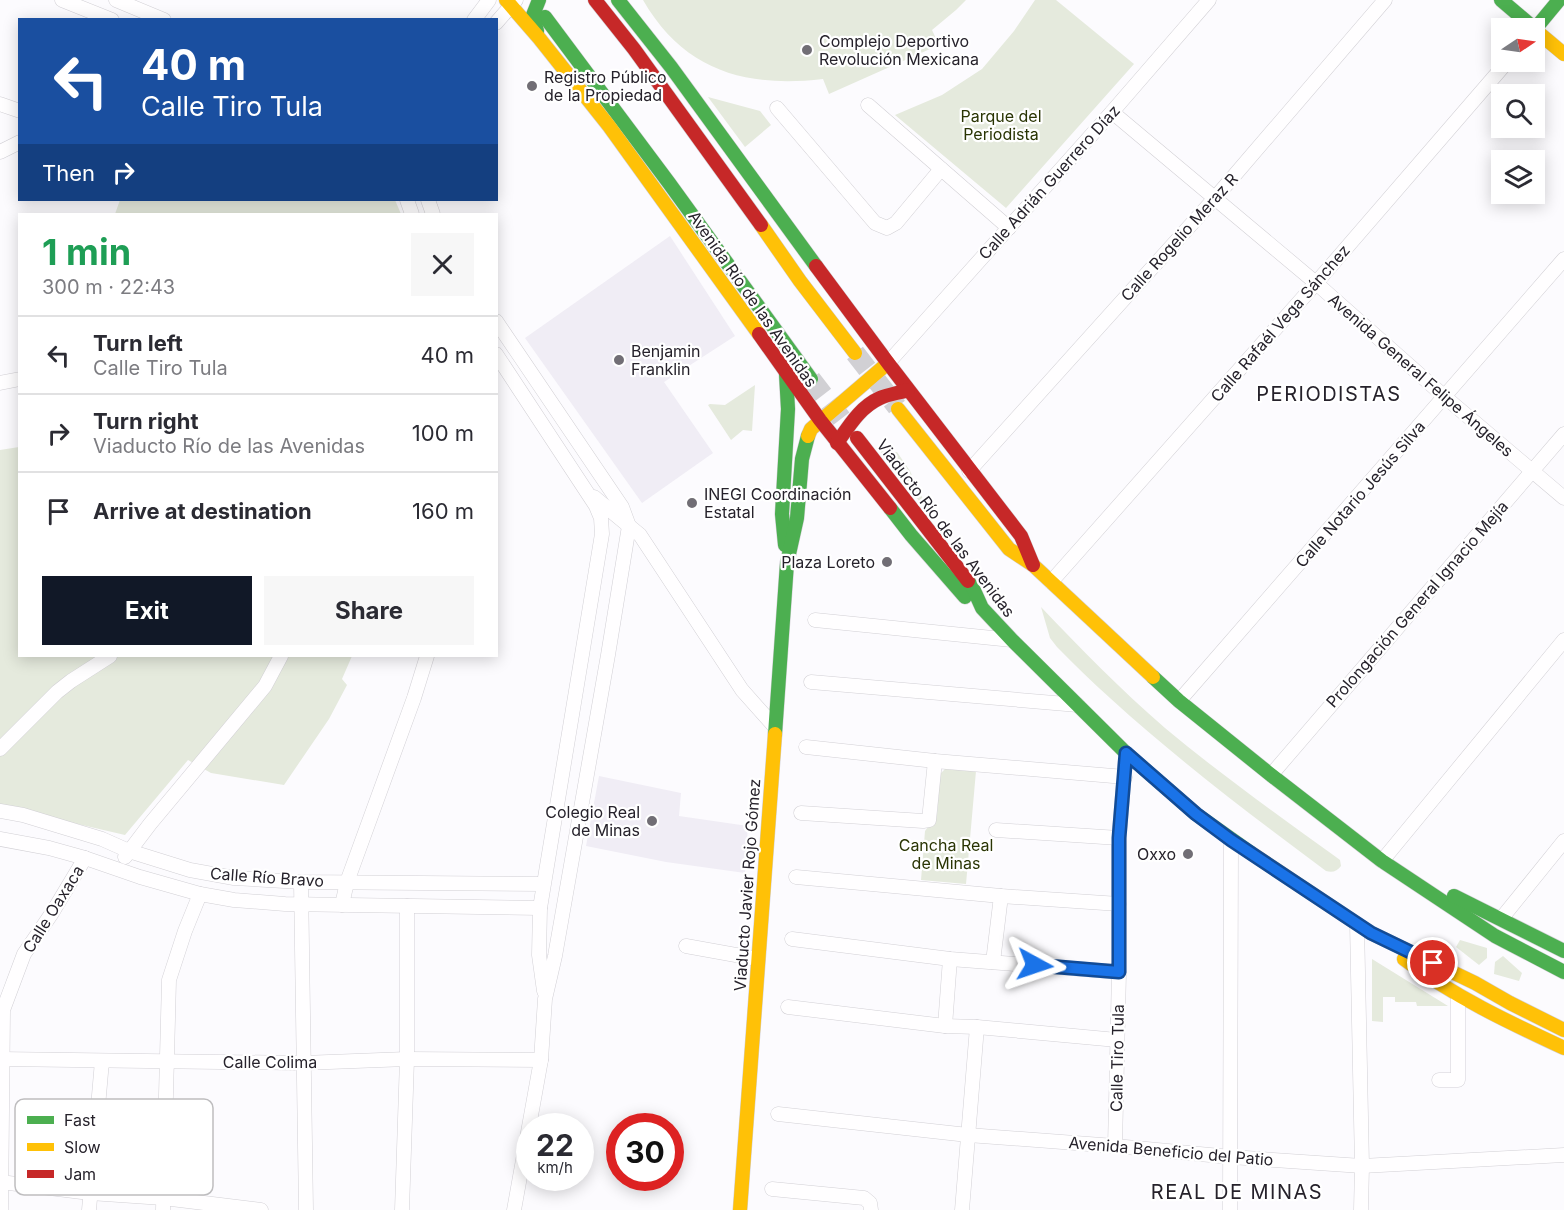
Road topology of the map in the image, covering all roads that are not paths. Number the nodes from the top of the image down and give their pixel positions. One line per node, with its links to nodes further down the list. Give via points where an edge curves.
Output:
1 (62, 0): 14 (street)
2 (116, 0): 15 (street)
3 (489, 0): 16 (street)
4 (539, 0): 21 (main road, via 533,15)
5 (595, 0): 32 (main road)
6 (618, 0): 20 (main road, Viaducto Río de las Avenidas)
7 (630, 0): 20 (main road)
8 (1209, 0): 29 (street, Calle Adrián Guerrero Díaz)
9 (1384, 0): 36 (street, Calle Rogelio Meraz R)
10 (1502, 0): 17 (main road)
11 (511, 2): 19 (street); 21 (main road, Avenida Río de las Avenidas)
12 (1558, 3): 18 (main road)
13 (545, 17): 35 (main road)
14 (107, 18)
15 (159, 18)
16 (476, 18)
17 (1522, 18)
18 (1544, 18)
19 (498, 20)
20 (638, 25): 33 (main road, Viaducto Río de las Avenidas)
21 (539, 38): 39 (main road, Avenida Río de las Avenidas)
22 (1545, 38): 23 (main road)
23 (1564, 54)
24 (1498, 72): 42 (street, Calle Rafaél Vega Sánchez)
25 (0, 104): 28 (street)
26 (868, 105): 34 (street)
27 (777, 108): 34 (street, via 875,223 887,228 896,223)
28 (18, 110)
29 (1112, 112): 36 (street, Avenida General Felipe Ángeles); 38 (street, Calle Adrián Guerrero Díaz)
30 (18, 143): 31 (street)
31 (0, 152)
32 (713, 156): 33 (main road); 37 (main road)
33 (745, 169): 37 (main road); 46 (main road, Viaducto Río de las Avenidas)
34 (941, 169): 38 (street)
35 (669, 183): 39 (main road); 40 (main road)
36 (1215, 198): 42 (street, Avenida General Felipe Ángeles); 58 (street, Calle Rogelio Meraz R)
37 (752, 211): 44 (main road)
38 (1009, 228): 46 (street, Calle Adrián Guerrero Díaz)
39 (684, 229): 40 (main road); 47 (main road, Avenida Río de las Avenidas)
40 (718, 250): 49 (main road)
41 (1564, 259): 52 (street, Calle Notario Jesús Silva)
42 (1316, 283): 52 (street, Avenida General Felipe Ángeles); 65 (street, Calle Rafaél Vega Sánchez)
43 (498, 324): 62 (street, via 622,507)
44 (855, 353)
45 (498, 357): 60 (street)
46 (888, 363): 51 (main road, Viaducto Río de las Avenidas); 54 (main road, Viaducto Javier Rojo Gómez)
47 (786, 373): 54 (main road, Avenida Río de las Avenidas); 63 (main road, Viaducto Javier Rojo Gómez, via 788,409 782,514)
48 (18, 379): 50 (street)
49 (811, 379)
50 (0, 383)
51 (908, 390): 57 (main road, via 869,404); 58 (main road, Viaducto Río de las Avenidas)
52 (1445, 397): 59 (street, Avenida General Felipe Ángeles); 74 (street, Calle Notario Jesús Silva)
53 (898, 409): 64 (main road, Viaducto Río de las Avenidas, via 1009,549)
54 (820, 420): 57 (main road, Avenida Río de las Avenidas); 63 (main road, Viaducto Javier Rojo Gómez, via 811,429 802,453 798,515)
55 (1564, 434): 59 (street, Prolongación General Ignacio Mejía)
56 (857, 438): 66 (main road, Viaducto Río de las Avenidas, via 973,588)
57 (837, 443): 66 (main road, Avenida Río de las Avenidas, via 963,596)
58 (969, 471): 64 (main road, Viaducto Río de las Avenidas, via 1021,536)
59 (1532, 471): 61 (street, Avenida General Felipe Ángeles); 81 (street, Prolongación General Ignacio Mejía)
60 (585, 490): 62 (street); 98 (street, via 601,518 602,534)
61 (1564, 498)
62 (629, 526): 76 (street, via 640,536 742,690); 118 (street)
63 (788, 563): 76 (main road, Viaducto Javier Rojo Gómez)
64 (1033, 565): 65 (main road, Viaducto Río de las Avenidas)
65 (1051, 582): 74 (main road, Viaducto Río de las Avenidas)
66 (982, 608): 68 (main road, Viaducto Río de las Avenidas)
67 (815, 620): 68 (street)
68 (1012, 640): 75 (main road, Viaducto Río de las Avenidas)
69 (1564, 640): 92 (street)
70 (108, 657): 78 (street, via 57,692)
71 (280, 657): 90 (street, via 265,686)
72 (427, 657): 97 (street)
73 (811, 682): 75 (street)
74 (1179, 701): 81 (main road, Viaducto Río de las Avenidas)
75 (1078, 705): 79 (main road, Viaducto Río de las Avenidas)
76 (776, 727): 112 (main road, Viaducto Javier Rojo Gómez)
77 (806, 747): 80 (street)
78 (0, 749)
79 (1126, 753): 82 (street, Calle Tiro Tula); 88 (main road, Viaducto Río de las Avenidas)
80 (935, 761): 82 (street); 84 (street, via 928,820)
81 (1271, 775): 92 (main road, Viaducto Río de las Avenidas)
82 (1125, 777): 86 (street, Calle Tiro Tula)
83 (0, 811): 90 (street, Calle Río Bravo, via 102,839)
84 (801, 813)
85 (996, 830): 86 (street)
86 (1119, 838): 101 (street, Calle Tiro Tula)
87 (0, 839): 91 (street, Calle Río Bravo)
88 (1231, 840): 107 (main road, Viaducto Río de las Avenidas); 138 (street)
89 (1564, 841): 106 (street)
90 (129, 851): 93 (street); 96 (street, Calle Río Bravo, via 211,874)
91 (86, 858): 93 (street, Calle Río Bravo); 125 (street, Calle Oaxaca, via 24,954 3,1010)
92 (1382, 861): 94 (main road, Viaducto Río de las Avenidas)
93 (116, 869): 99 (street, Calle Río Bravo)
94 (1397, 869): 106 (main road, Viaducto Río de las Avenidas); 116 (main road, Viaducto Río de las Avenidas, via 1495,936)
95 (796, 878): 100 (street)
96 (301, 882): 97 (street, Calle Río Bravo); 102 (street)
97 (347, 882): 98 (street, Calle Río Bravo); 103 (street)
98 (543, 884): 105 (street)
99 (200, 894): 102 (street, Calle Río Bravo); 129 (street, via 169,980)
100 (1001, 896): 101 (street); 114 (street)
101 (1119, 904): 115 (street, Calle Tiro Tula)
102 (301, 905): 103 (street, Calle Río Bravo); 130 (street)
103 (342, 905): 104 (street, Calle Río Bravo)
104 (407, 906): 105 (street, Calle Río Bravo); 126 (street)
105 (540, 908): 118 (street, via 539,955)
106 (1501, 919): 111 (main road, Viaducto Río de las Avenidas)
107 (1357, 924): 108 (main road, Viaducto Río de las Avenidas); 139 (street)
108 (1371, 933): 117 (main road); 122 (main road, Viaducto Río de las Avenidas)
109 (792, 939): 113 (street)
110 (686, 946): 112 (street)
111 (1564, 951)
112 (759, 959): 151 (main road, Viaducto Javier Rojo Gómez)
113 (950, 959): 114 (street); 120 (street)
114 (993, 962): 115 (street)
115 (1119, 972): 123 (street, Calle Tiro Tula)
116 (1564, 972)
117 (1458, 997): 124 (main road); 131 (street, via 1458,1080)
118 (545, 999): 127 (street)
119 (788, 1007): 120 (street)
120 (945, 1026): 121 (street)
121 (977, 1027): 123 (street); 135 (street)
122 (1564, 1030)
123 (1117, 1040): 136 (street, Calle Tiro Tula)
124 (1564, 1048)
125 (1, 1059): 128 (street, Calle Colima); 140 (street, Calle Oaxaca)
126 (407, 1059): 127 (street, Calle Colima); 130 (street, Calle Colima); 149 (street)
127 (541, 1060): 150 (street)
128 (102, 1061): 129 (street, Calle Colima); 132 (street)
129 (167, 1061): 130 (street, Calle Colima); 133 (street)
130 (303, 1063): 148 (street)
131 (1439, 1080)
132 (99, 1099)
133 (166, 1099)
134 (778, 1114): 135 (street, Avenida Beneficio del Patio)
135 (968, 1136): 136 (street, Avenida Beneficio del Patio); 153 (street)
136 (1115, 1146): 138 (street, Avenida Beneficio del Patio)
137 (1564, 1155): 139 (street, Avenida Beneficio del Patio)
138 (1231, 1157): 139 (street, Avenida Beneficio del Patio); 154 (street)
139 (1362, 1166): 155 (street)
140 (1, 1182): 145 (street, Calle Oaxaca)
141 (772, 1189): 152 (street, via 864,1198)
142 (90, 1195): 146 (street)
143 (108, 1195): 144 (street)
144 (163, 1204): 147 (street)
145 (1, 1210)
146 (89, 1210)
147 (261, 1210)
148 (306, 1210)
149 (402, 1210)
150 (514, 1210)
151 (740, 1210)
152 (871, 1210)
153 (962, 1210)
154 (1230, 1210)
155 (1361, 1210)

